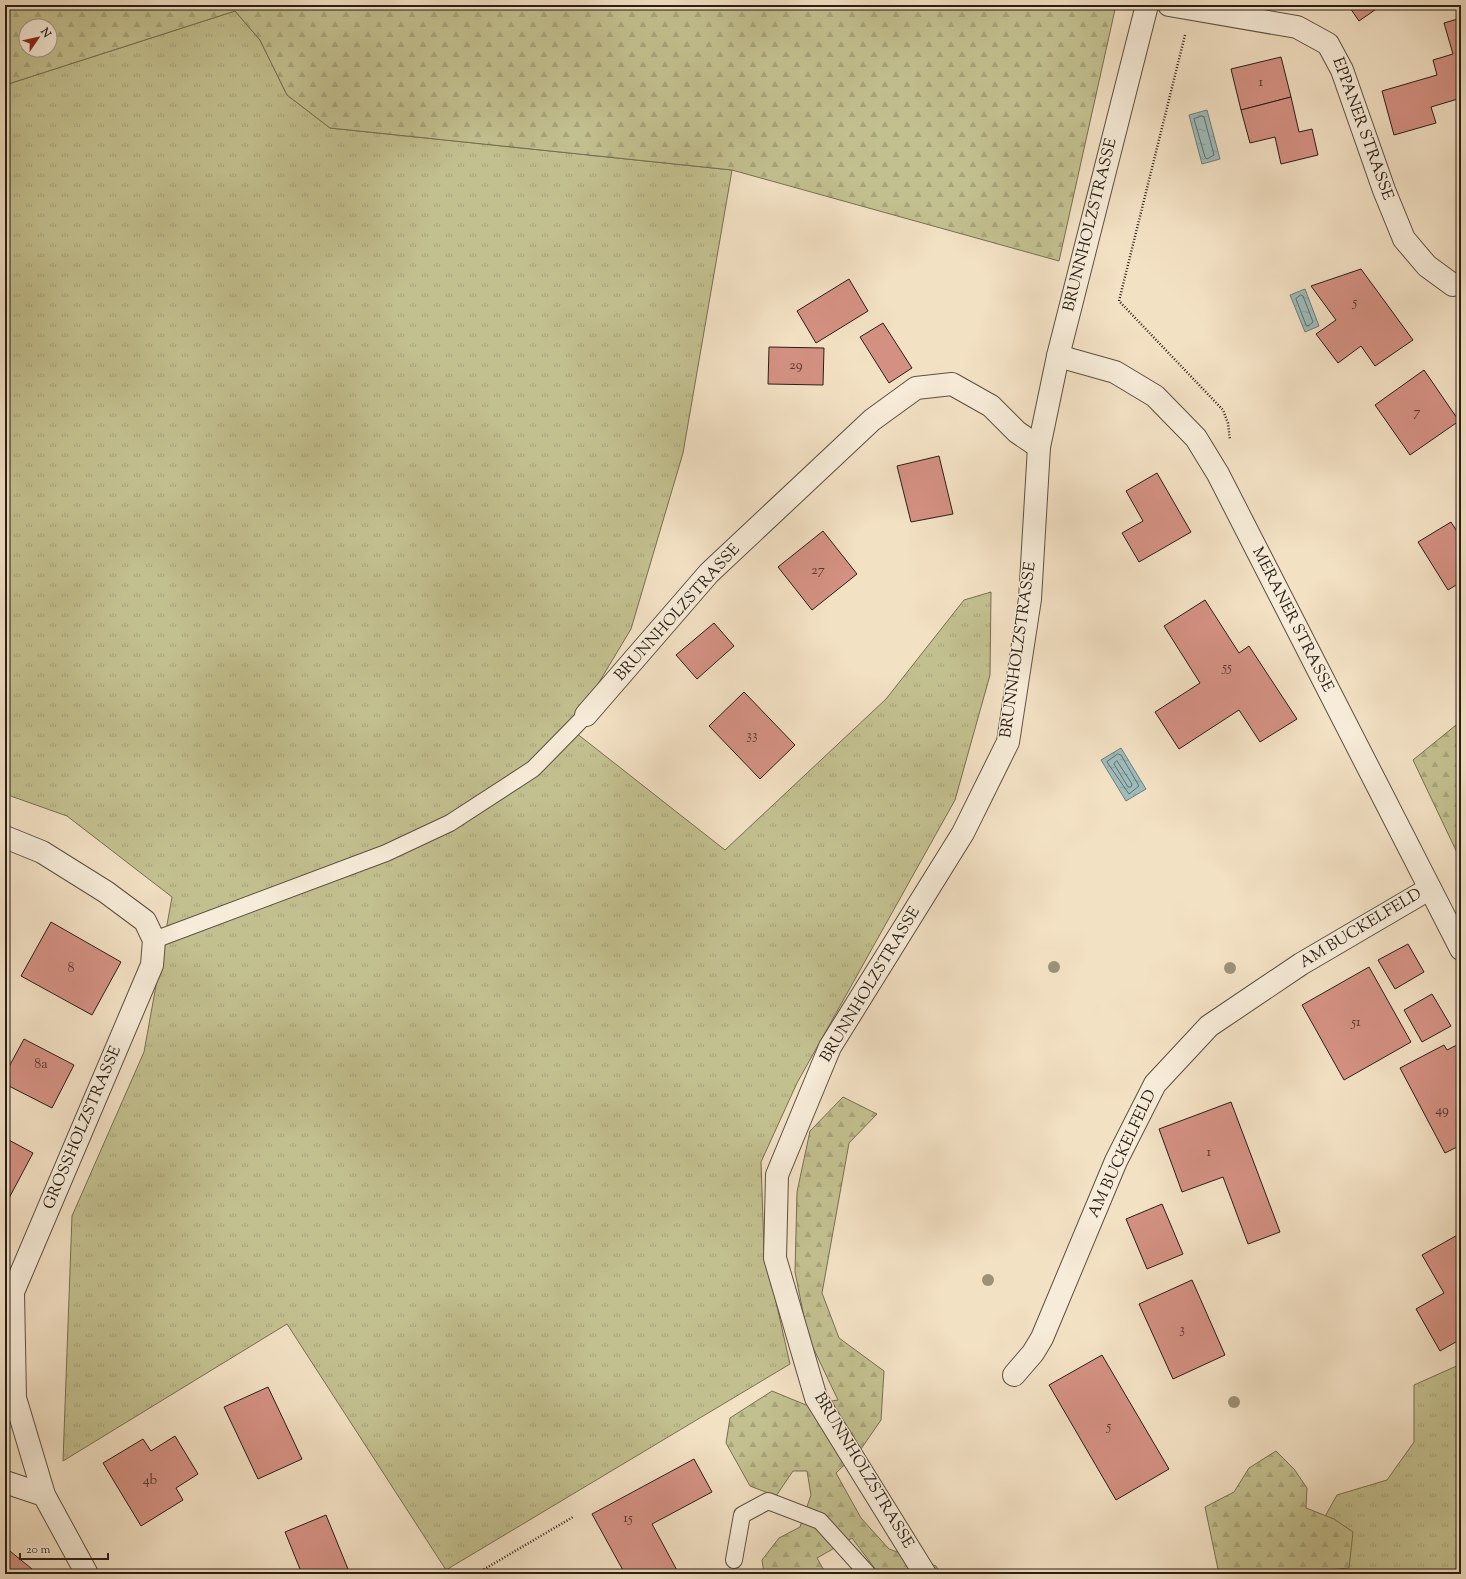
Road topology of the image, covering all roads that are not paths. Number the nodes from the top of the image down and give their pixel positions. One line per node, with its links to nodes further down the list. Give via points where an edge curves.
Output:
1 (1146, 5): 4 (street, BRUNNHOLZSTRASSE)
2 (1169, 5): 3 (street, EPPANER STRASSE, via 1297,28 1328,44 1342,70 1384,190 1404,238 1428,266)
3 (1453, 285)
4 (1058, 356): 5 (street, BRUNNHOLZSTRASSE); 8 (street, MERANER STRASSE, via 1115,372 1155,396 1196,438 1218,474)
5 (1039, 447): 6 (street, BRUNNHOLZSTRASSE, via 1017,432 991,406 952,384 916,388 872,420 710,573); 17 (street, BRUNNHOLZSTRASSE, via 1030,599 1008,742 963,834 830,1047 777,1175 775,1258 816,1398)
6 (586, 715): 9 (lane, via 533,769 450,823 386,853)
7 (5, 838): 9 (street, via 42,852 106,892 145,922)
8 (1429, 889): 10 (street, MERANER STRASSE); 11 (street, AM BUCKELFELD, via 1301,964 1209,1026 1155,1084 1116,1161 1042,1338 1034,1353)
9 (154, 940): 13 (street, GROSSHOLZSTRASSE, via 152,965 13,1292 15,1398)
10 (1461, 949)
11 (1014, 1375)
12 (5, 1482): 13 (street)
13 (44, 1495): 15 (street, GROSSHOLZSTRASSE)
14 (734, 1560): 16 (lane, via 742,1515 768,1501 820,1521)
15 (87, 1574)
16 (868, 1574)
17 (925, 1574)

